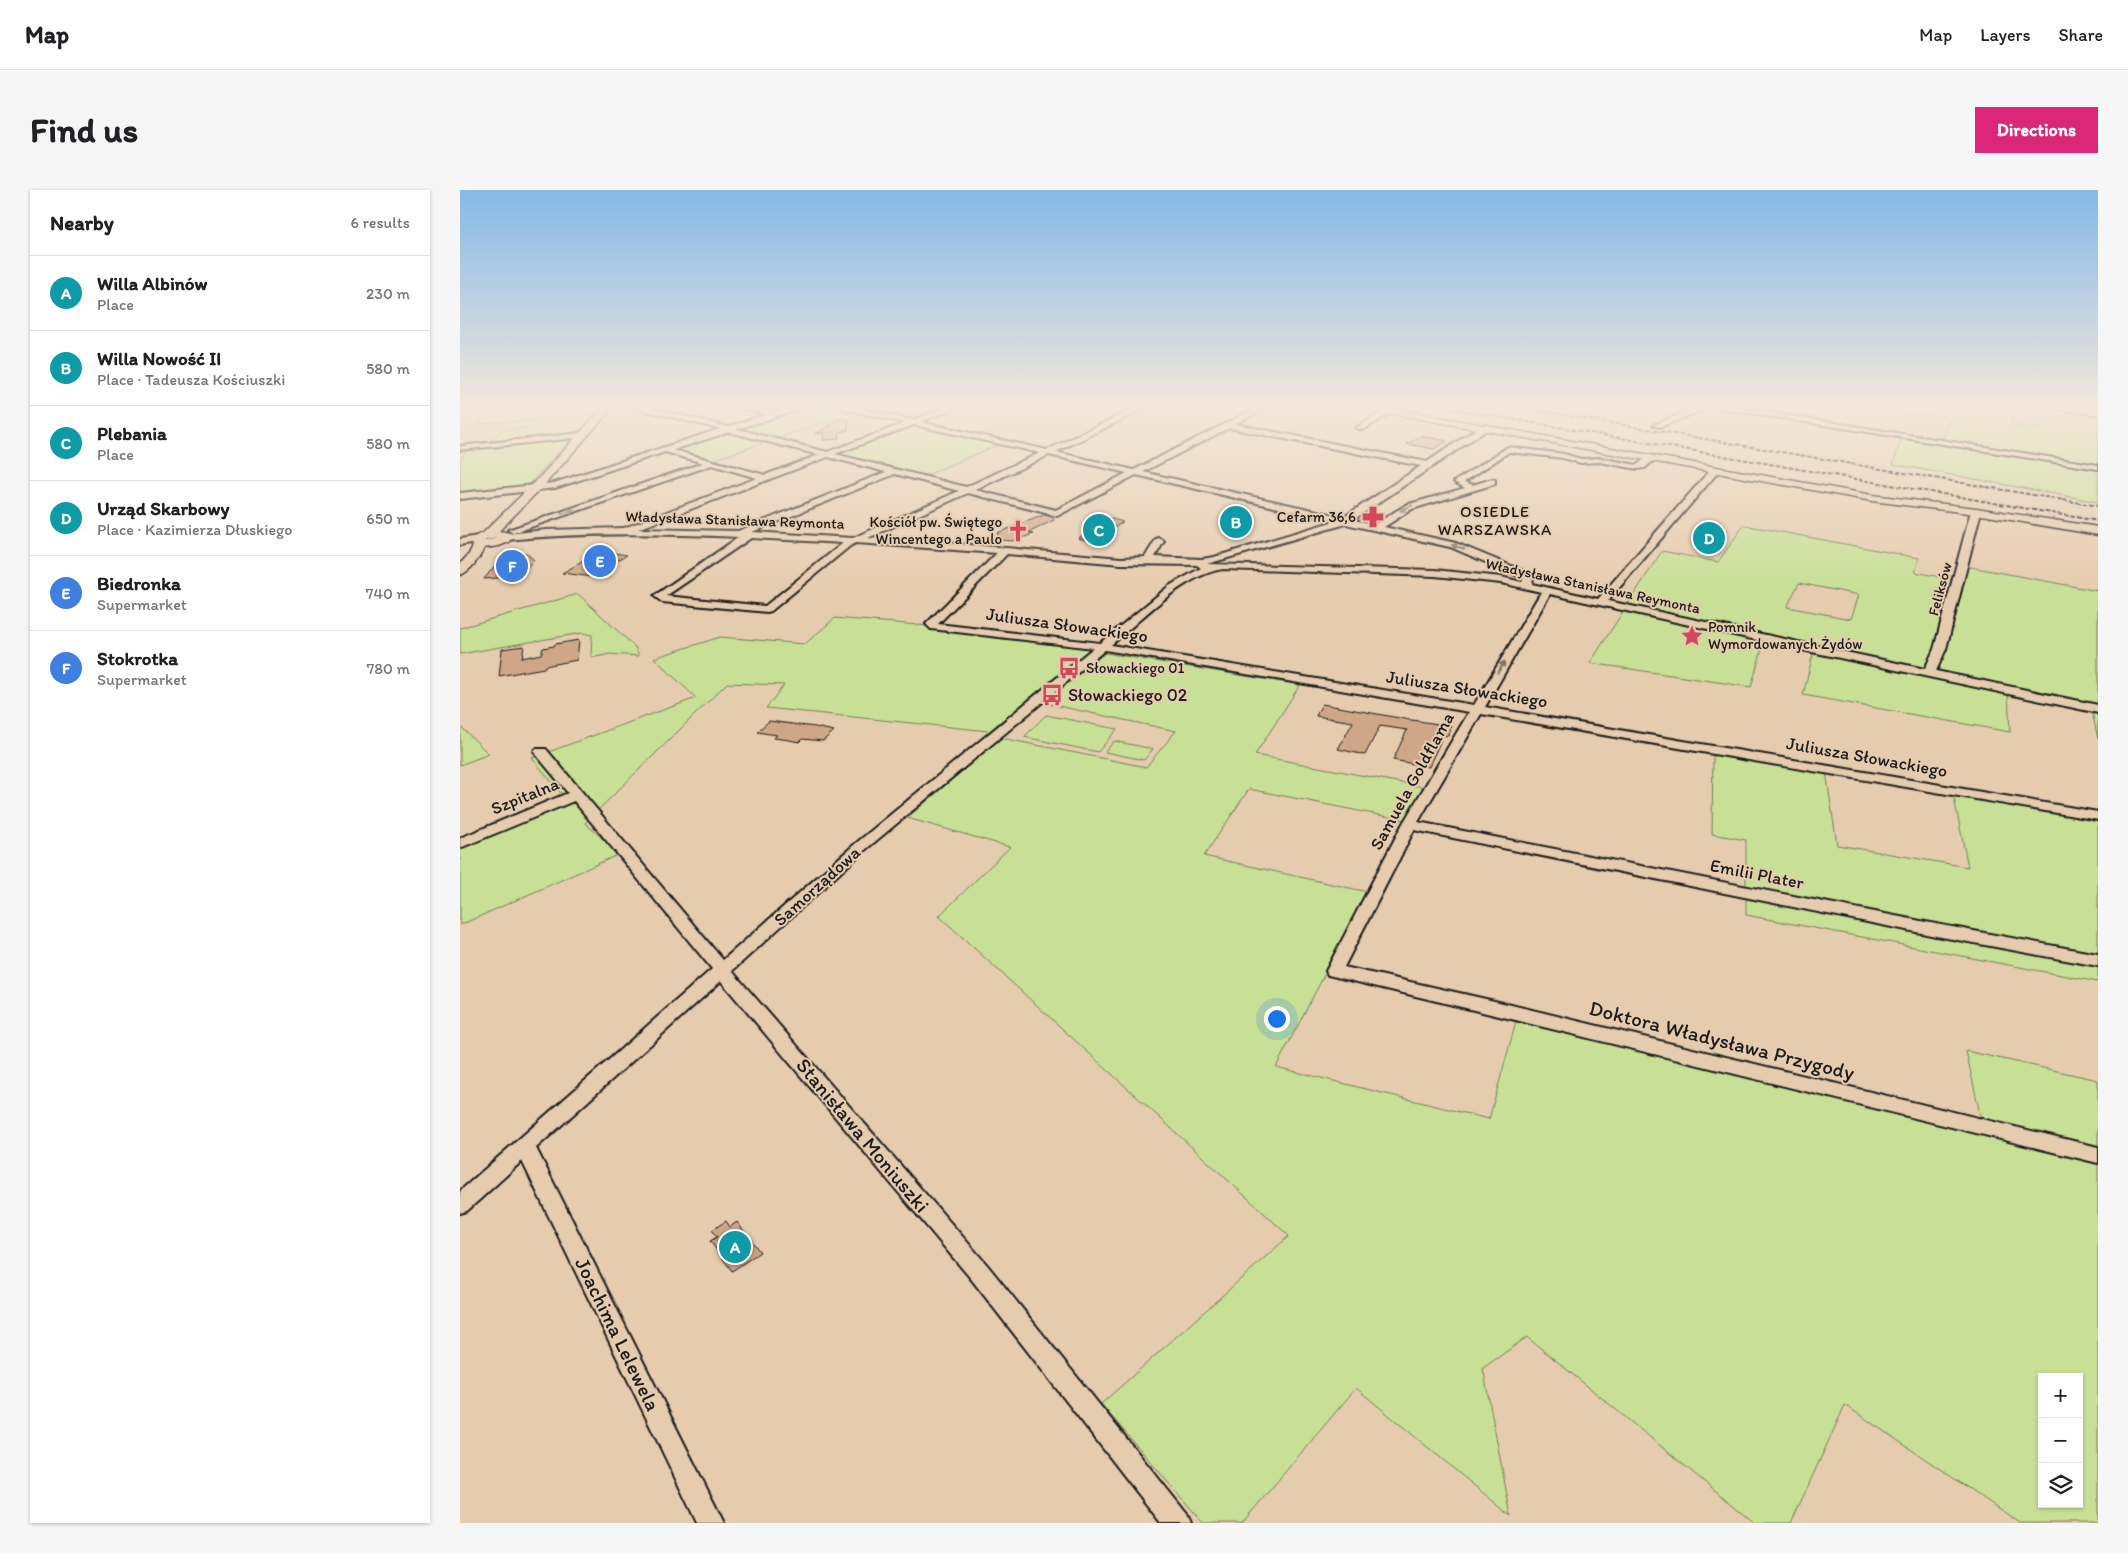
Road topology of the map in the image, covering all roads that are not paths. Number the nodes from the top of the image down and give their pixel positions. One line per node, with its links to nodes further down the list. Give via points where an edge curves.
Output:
1 (553, 467): 18 (main road)
2 (611, 467): 18 (street, via 555,485)
3 (698, 467): 28 (street, one-way to 3)
4 (731, 467): 16 (street)
5 (790, 467): 16 (street)
6 (873, 467): 14 (street)
7 (1017, 467): 20 (street)
8 (1110, 467): 15 (street)
9 (1146, 467): 15 (street)
10 (1426, 467): 23 (street)
11 (1480, 467): 19 (street, via 1458,482)
12 (1700, 467): 13 (main road)
13 (1715, 470): 22 (main road, via 1872,498); 39 (street)
14 (893, 472): 20 (street); 27 (street)
15 (1135, 473): 20 (street, via 1057,513); 23 (street)
16 (764, 477): 25 (street)
17 (1492, 482): 19 (street)
18 (535, 487): 21 (street); 28 (main road)
19 (1473, 488): 24 (street, one-way to 24, via 1409,506)
20 (967, 490): 29 (street)
21 (460, 496)
22 (1976, 511): 26 (main road); 41 (street, Feliksów, via 1940,649)
23 (1345, 521): 24 (street); 34 (street, via 1240,553)
24 (1377, 528): 37 (street, one-way to 24, via 1528,578 1522,574 1467,550)
25 (623, 531): 27 (street, Władysława Stanisława Reymonta); 28 (street, Władysława Stanisława Reymonta)
26 (2098, 531)
27 (743, 534): 29 (street, Władysława Stanisława Reymonta); 29 (street, via 659,596 662,599 767,609 847,544)
28 (489, 539): 31 (street, Władysława Stanisława Reymonta); 36 (main road)
29 (859, 540): 32 (street, Władysława Stanisława Reymonta)
30 (1158, 541): 33 (street)
31 (460, 543)
32 (1005, 550): 33 (street, Władysława Stanisława Reymonta); 40 (street, Juliusza Słowackiego, via 932,624)
33 (1148, 561): 35 (street, Władysława Stanisława Reymonta)
34 (1221, 562): 35 (street); 37 (street, Władysława Stanisława Reymonta, via 1242,568 1435,573)
35 (1204, 565): 40 (street, Samorządowa)
36 (460, 571)
37 (1527, 585): 38 (street, Władysława Stanisława Reymonta)
38 (1548, 589): 39 (street, Władysława Stanisława Reymonta); 43 (street, Samuela Goldflama, one-way to 38)
39 (1602, 602): 41 (street, Władysława Stanisława Reymonta)
40 (1101, 646): 43 (street, Juliusza Słowackiego); 50 (street, Samorządowa, via 860,847)
41 (1929, 674): 42 (street, Władysława Stanisława Reymonta)
42 (2098, 708)
43 (1476, 709): 46 (street, Juliusza Słowackiego); 47 (street, Samuela Goldflama)
44 (541, 752): 45 (street, Stanisława Moniuszki)
45 (576, 795): 48 (street, Szpitalna); 50 (street, Stanisława Moniuszki)
46 (2098, 816)
47 (1409, 825): 49 (street, Emilii Plater); 51 (street, Samuela Goldflama)
48 (460, 843)
49 (2098, 960)
50 (722, 970): 52 (street, Samorządowa); 56 (street, Stanisława Moniuszki, via 980,1273)
51 (1334, 971): 53 (street, Doktora Władysława Przygody)
52 (525, 1146): 54 (street, Samorządowa); 55 (street, Joachima Lelewela)
53 (2098, 1155)
54 (460, 1204)
55 (711, 1523)
56 (1178, 1523)

